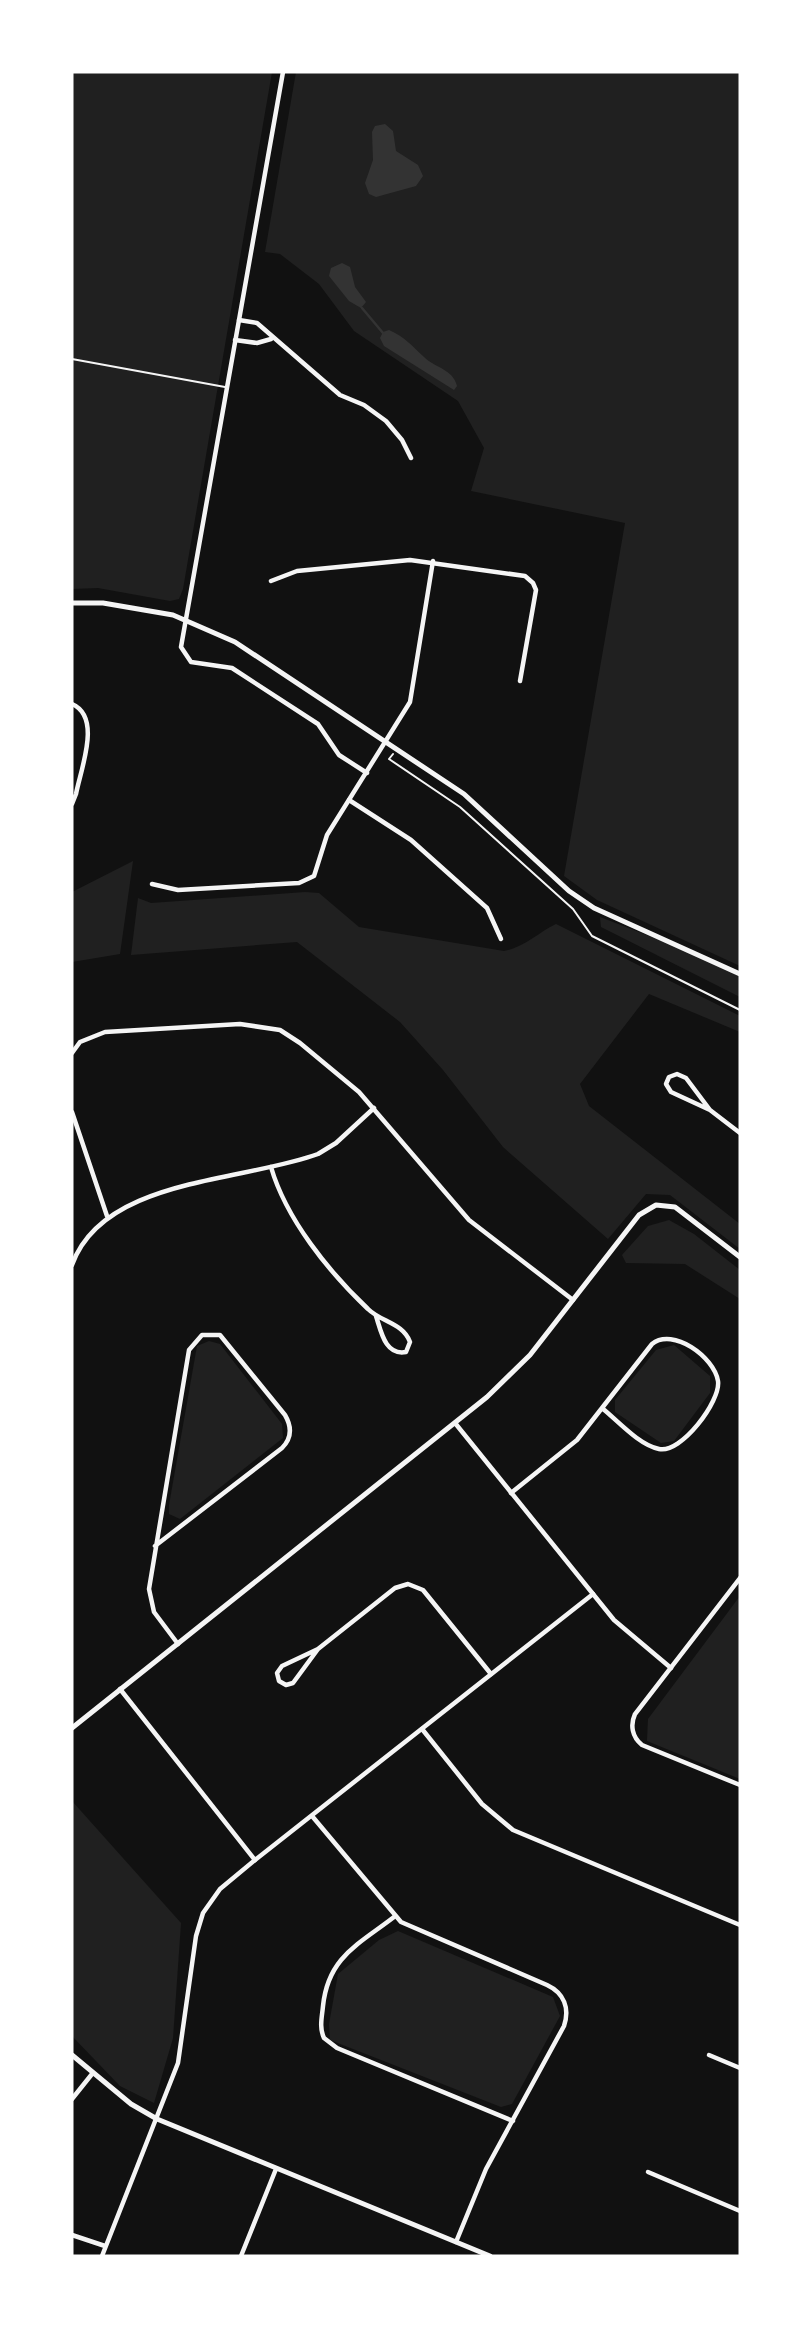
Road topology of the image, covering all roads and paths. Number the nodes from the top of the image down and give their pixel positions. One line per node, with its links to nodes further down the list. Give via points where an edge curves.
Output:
1 (283, 72): 2 (street)
2 (239, 320): 3 (street, via 257,323); 4 (street)
3 (271, 339): 4 (street, via 257,343); 7 (street, via 287,346 340,395 386,421)
4 (235, 340): 6 (street)
5 (72, 359): 6 (lane)
6 (226, 387): 11 (street)
7 (411, 458)
8 (433, 561): 9 (street, via 298,570); 12 (street, via 525,576 533,583 536,597); 14 (street, via 412,697)
9 (271, 581)
10 (72, 603): 11 (street, via 127,606)
11 (185, 618): 14 (street, via 251,652); 15 (street, via 181,647 186,658 232,668 318,724 339,755)
12 (520, 681)
13 (72, 704): 17 (street, via 84,711 88,724)
14 (385, 744): 15 (street); 20 (street, via 464,794 569,891 594,908)
15 (367, 773): 16 (street)
16 (349, 800): 18 (street, via 327,835 314,876 305,882 178,890); 19 (street, via 411,840 478,899 493,916)
17 (72, 804)
18 (152, 884)
19 (501, 939)
20 (740, 974)
21 (72, 1052): 22 (street, via 80,1042 105,1032 262,1025 300,1043)
22 (374, 1108): 26 (street, via 323,1151); 30 (street, via 458,1209)
23 (710, 1110): 23 (street, via 687,1078 669,1077 666,1084 671,1092); 25 (street)
24 (72, 1112): 27 (street)
25 (740, 1133)
26 (271, 1166): 27 (street, via 147,1197); 31 (street, via 290,1215)
27 (107, 1216): 29 (street, via 90,1232)
28 (740, 1258): 30 (street, via 675,1208 656,1205 639,1215)
29 (72, 1265)
30 (573, 1300): 33 (street, via 522,1364)
31 (376, 1316): 31 (street, via 390,1349 406,1352 410,1342 406,1334)
32 (601, 1408): 32 (street, via 651,1446 673,1449 713,1402 718,1380 708,1363 685,1344 660,1338); 34 (street, via 570,1446)
33 (455, 1423): 34 (street); 38 (street)
34 (511, 1493): 37 (street)
35 (155, 1546): 35 (street, via 289,1438 285,1415 220,1335 202,1335 189,1350); 38 (street, via 150,1600 157,1618)
36 (740, 1578): 40 (street)
37 (593, 1594): 40 (street, via 627,1633); 41 (street)
38 (178, 1644): 42 (street)
39 (318, 1649): 39 (street, via 282,1665 279,1681 293,1683); 41 (street, via 395,1588 413,1585 423,1590)
40 (671, 1668): 45 (street, via 633,1717 635,1736 642,1745)
41 (491, 1674): 44 (street)
42 (120, 1689): 43 (street); 47 (street)
43 (72, 1728)
44 (422, 1729): 46 (street); 49 (street, via 482,1804 513,1830)
45 (740, 1785)
46 (312, 1816): 47 (street); 48 (street)
47 (255, 1860): 55 (street, via 220,1889 203,1913 180,2054)
48 (394, 1917): 56 (street, via 416,1931 547,1985 563,1998 567,2010 564,2026); 56 (street, via 343,1956 331,1972 321,2023 324,2038 337,2048)
49 (740, 1925)
50 (709, 2055): 52 (street)
51 (72, 2056): 53 (street)
52 (740, 2068)
53 (92, 2074): 54 (street); 55 (street)
54 (72, 2099)
55 (157, 2119): 57 (street); 62 (street)
56 (513, 2121): 61 (street, via 482,2178)
57 (276, 2169): 61 (street); 64 (street)
58 (648, 2172): 59 (street)
59 (740, 2211)
60 (72, 2235): 62 (street)
61 (456, 2242): 65 (street)
62 (105, 2246): 63 (street)
63 (102, 2256)
64 (241, 2256)
65 (490, 2256)

